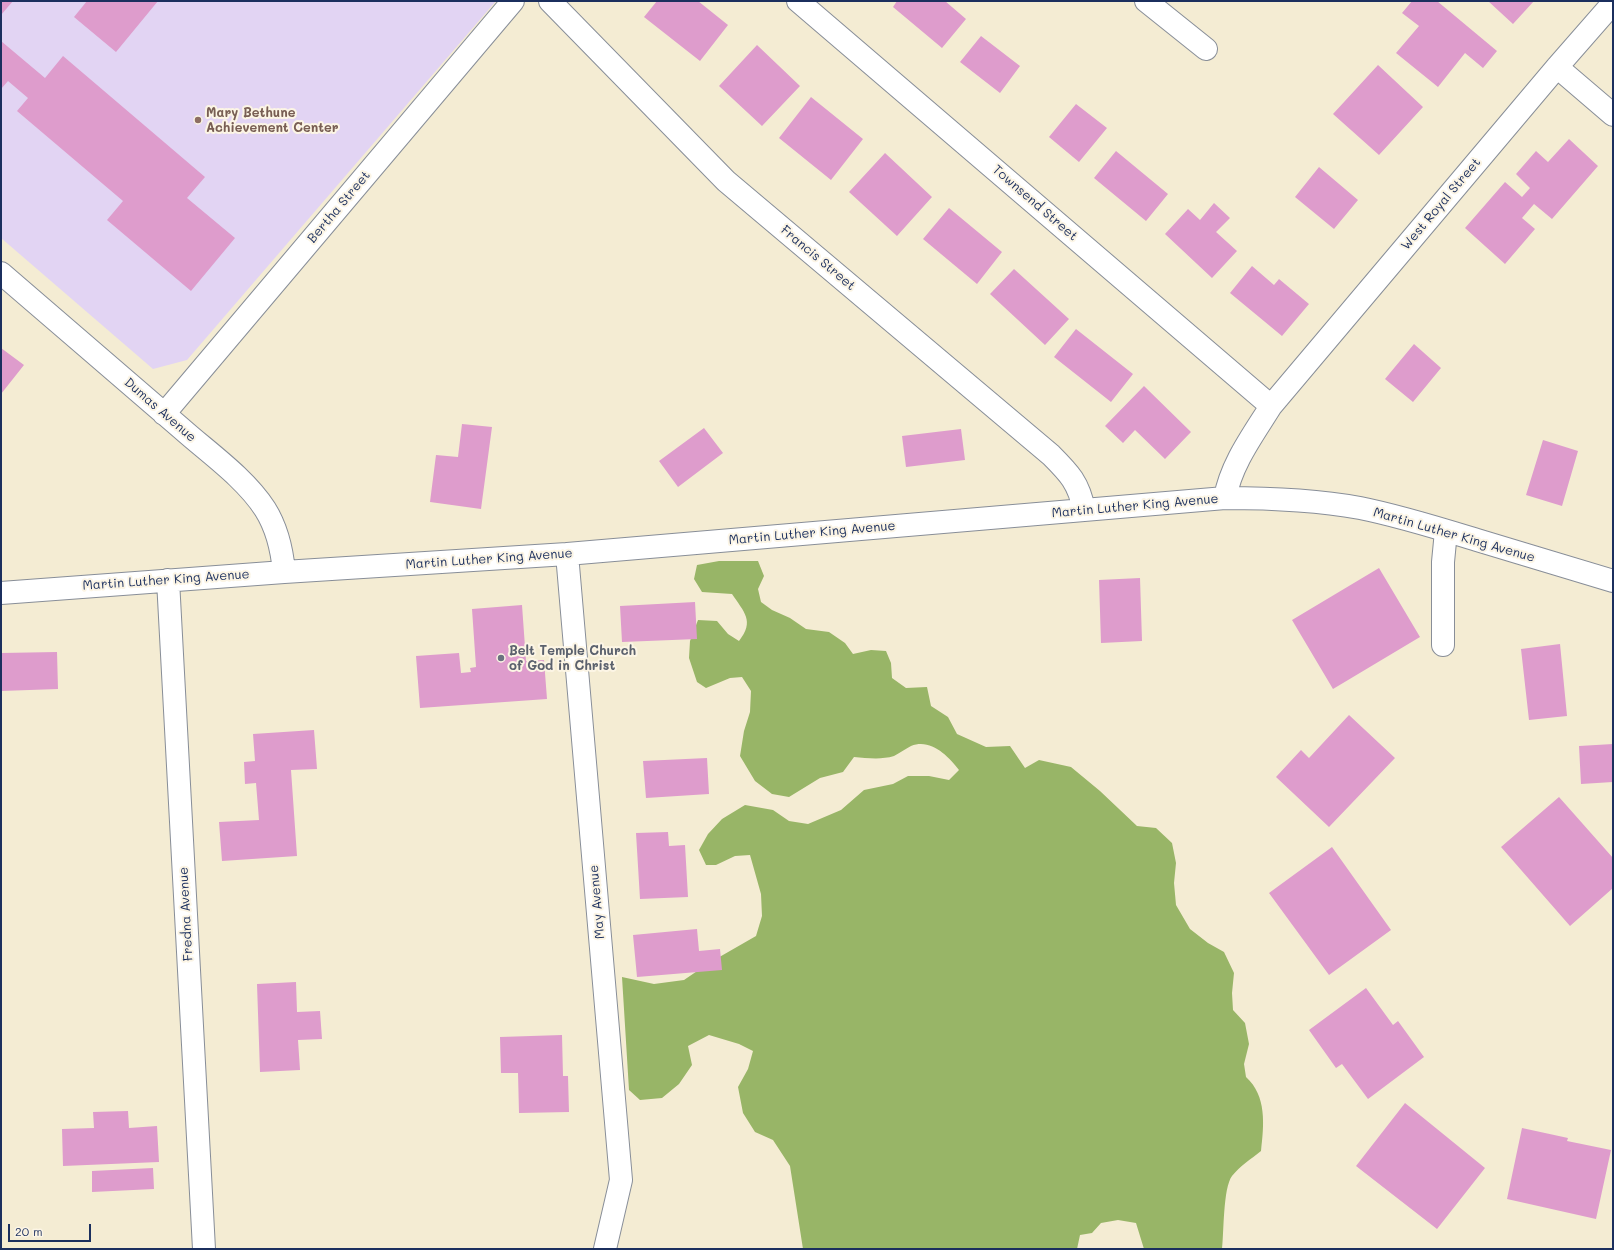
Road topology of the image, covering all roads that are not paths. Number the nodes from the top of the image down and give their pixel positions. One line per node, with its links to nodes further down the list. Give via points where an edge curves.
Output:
1 (513, 1): 11 (street, Bertha Street)
2 (550, 1): 13 (street, Francis Street, via 726,181 1051,454 1075,483)
3 (798, 1): 10 (street, Townsend Street)
4 (1146, 1): 6 (street)
5 (1613, 3): 7 (street, West Royal Street)
6 (1206, 49)
7 (1557, 66): 8 (street); 10 (street, West Royal Street)
8 (1613, 115)
9 (1, 273): 11 (street, Dumas Avenue)
10 (1272, 406): 12 (street, West Royal Street, via 1232,471)
11 (164, 414): 16 (street, Dumas Avenue, via 255,496 279,539)
12 (1225, 498): 13 (street, Martin Luther King Avenue); 14 (street, Martin Luther King Avenue, via 1265,498 1359,508)
13 (1084, 510): 15 (street, Martin Luther King Avenue)
14 (1446, 531): 18 (street, Martin Luther King Avenue); 20 (street, via 1443,562)
15 (567, 554): 16 (street, Martin Luther King Avenue); 22 (street, May Avenue, via 621,1180)
16 (284, 572): 17 (street, Martin Luther King Avenue)
17 (168, 580): 19 (street, Martin Luther King Avenue); 21 (street, Fredna Avenue)
18 (1613, 581)
19 (1, 593)
20 (1443, 645)
21 (204, 1249)
22 (605, 1249)

